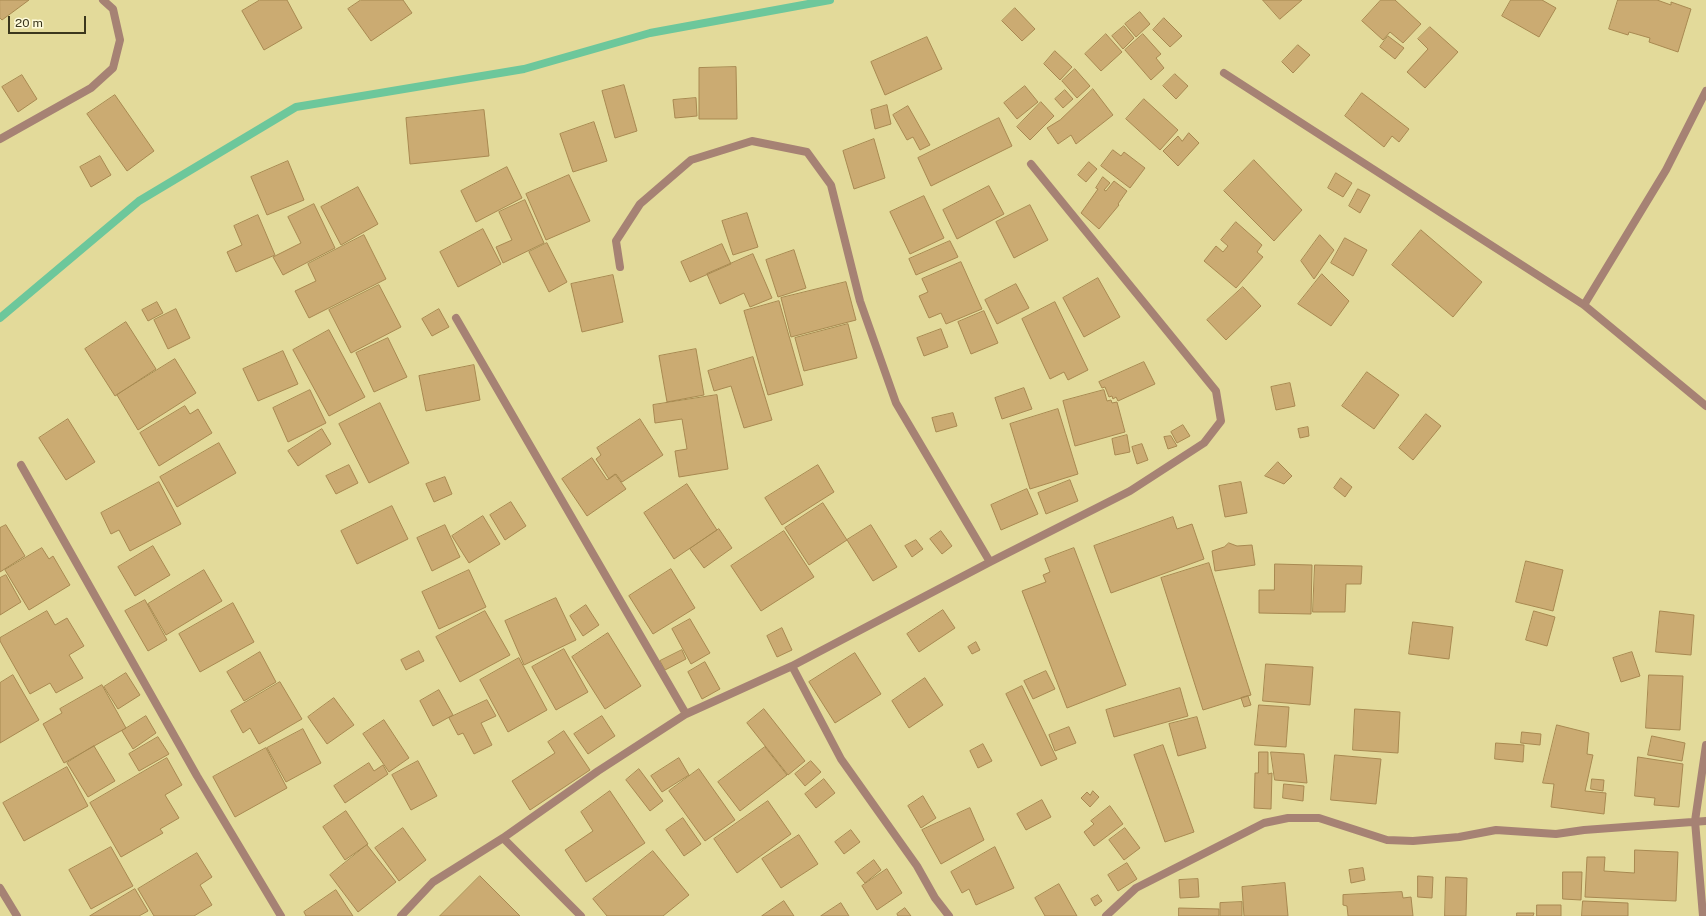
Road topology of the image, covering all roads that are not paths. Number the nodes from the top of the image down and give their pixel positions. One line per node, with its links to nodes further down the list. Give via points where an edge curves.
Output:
1 (104, 0): 4 (street, via 113,9 120,40 113,68 91,88)
2 (1224, 73): 7 (street)
3 (1706, 91): 7 (street, via 1666,170)
4 (0, 140)
5 (1031, 164): 11 (street, via 1216,391 1221,421 1204,443 1130,491)
6 (620, 267): 11 (street, via 616,241 640,204 691,160 752,141 807,152 831,185 860,301 896,403)
7 (1584, 305): 9 (street)
8 (456, 318): 13 (street)
9 (1706, 406)
10 (21, 465): 20 (street, via 197,776)
11 (990, 562): 12 (street)
12 (792, 666): 13 (street); 23 (street, via 841,759)
13 (686, 714): 17 (street)
14 (1706, 745): 15 (street)
15 (1695, 821): 16 (street); 24 (street, via 1556,834 1496,830 1413,842 1388,840 1319,818 1288,818 1264,823 1136,888); 25 (street)
16 (1706, 821)
17 (503, 838): 21 (street, via 433,882); 22 (street)
18 (0, 888): 19 (street)
19 (18, 916)
20 (281, 916)
21 (401, 916)
22 (580, 916)
23 (949, 916)
24 (1106, 916)
25 (1703, 916)

